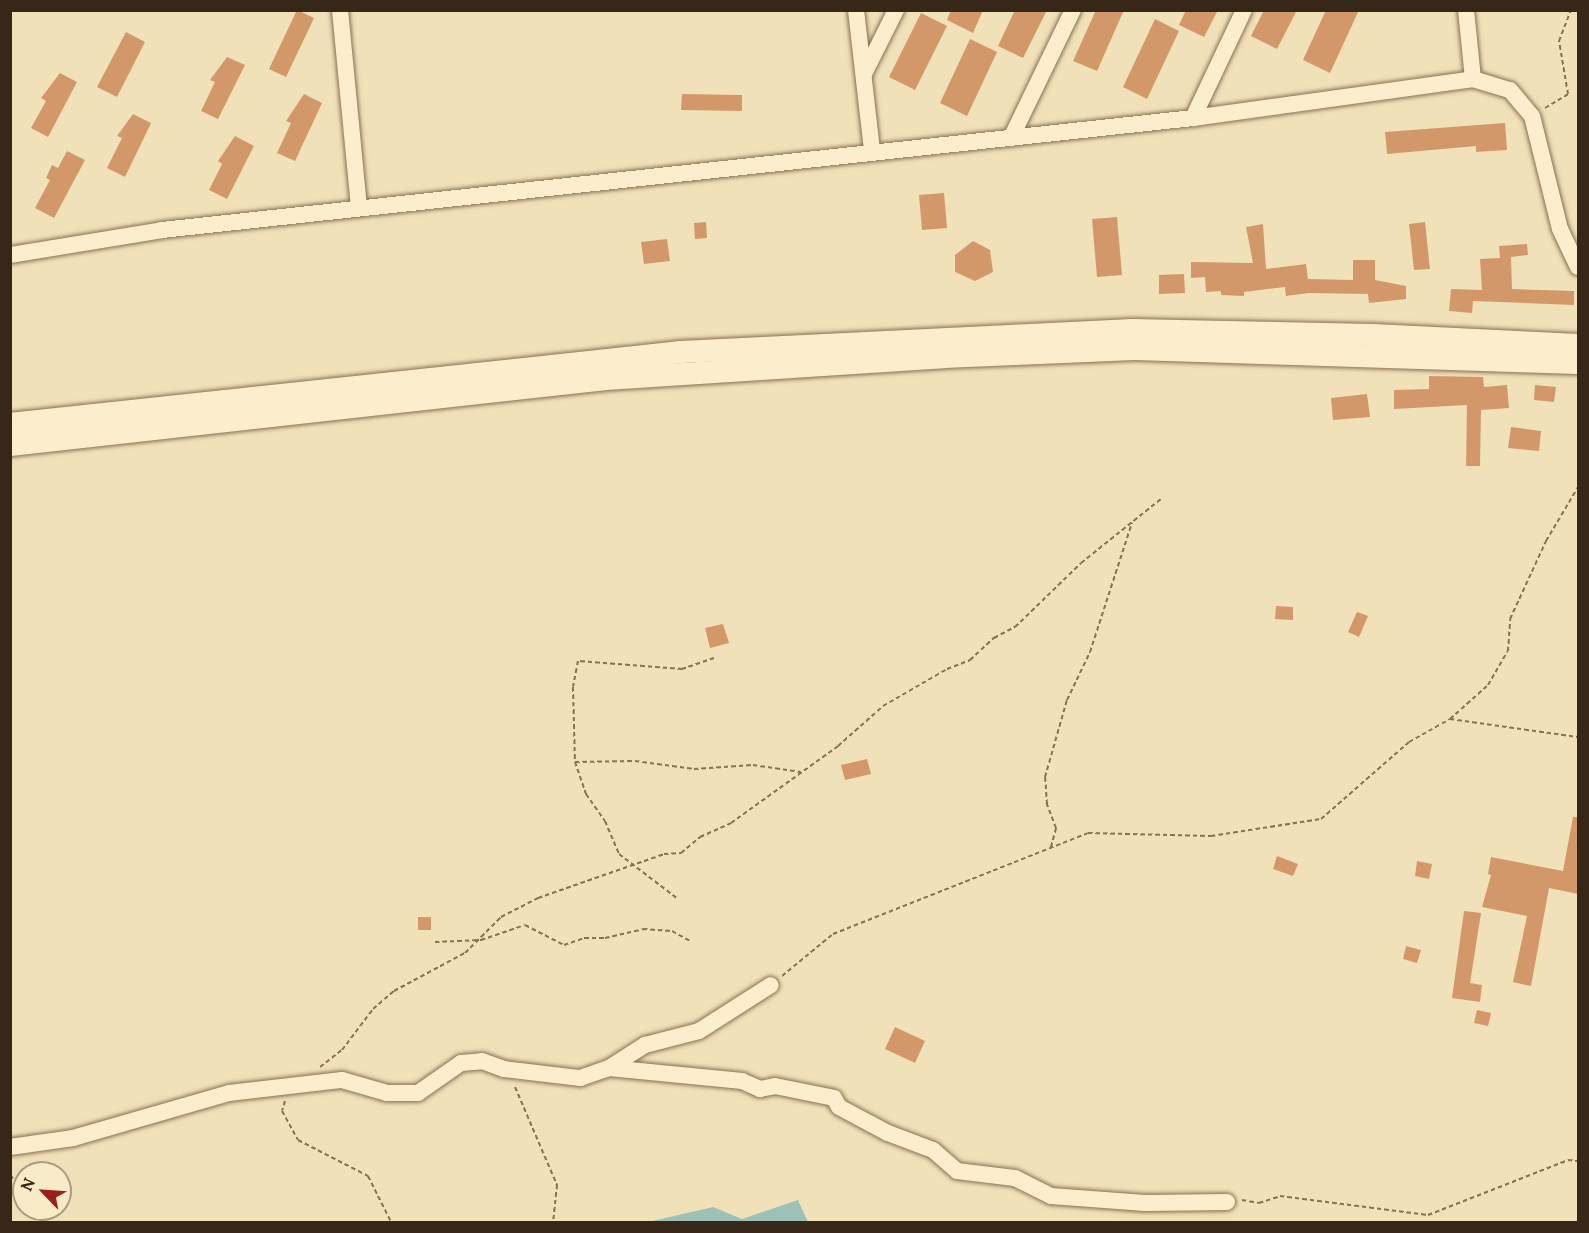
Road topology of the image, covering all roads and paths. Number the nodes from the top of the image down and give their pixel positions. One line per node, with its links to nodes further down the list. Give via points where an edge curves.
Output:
1 (340, 10): 14 (street)
2 (856, 10): 8 (street)
3 (896, 10): 8 (street)
4 (1073, 10): 12 (street)
5 (1244, 10): 11 (street)
6 (1466, 10): 9 (street)
7 (1571, 10): 10 (path, via 1559,41 1568,94)
8 (864, 74): 13 (street)
9 (1473, 79): 10 (street, via 1510,90); 11 (street)
10 (1532, 116): 16 (street, via 1560,229)
11 (1193, 118): 12 (street)
12 (1011, 138): 13 (street)
13 (872, 152): 14 (street)
14 (359, 207): 15 (street, via 162,230)
15 (10, 255)
16 (1578, 267)
17 (1578, 345): 18 (main road, via 1373,335 1132,330)
18 (942, 348): 19 (main road, via 1135,349); 20 (main road, via 683,363)
19 (1578, 363)
20 (20, 433)
21 (1578, 487): 25 (path, via 1546,541 1510,619 1508,651 1488,686)
22 (1162, 498): 23 (path)
23 (1132, 523): 28 (path, via 1082,563 1015,627 994,638 970,660 883,706 838,746); 29 (path, via 1090,652 1067,700 1045,777 1047,804 1056,828)
24 (714, 658): 27 (path, via 682,669 578,661 573,687)
25 (1450, 718): 26 (path); 29 (path, via 1409,742 1321,819 1211,836 1088,833)
26 (1578, 737)
27 (575, 762): 28 (path, via 635,761 694,769 753,765); 30 (path, via 586,794 605,821 611,841)
28 (800, 772): 30 (path, via 681,853)
29 (1051, 847): 35 (path, via 833,934)
30 (632, 865): 31 (path); 32 (path, via 501,917)
31 (678, 900)
32 (481, 940): 33 (path, via 525,925 564,945 643,929 672,932); 34 (path); 38 (path, via 465,953 394,991 373,1009 342,1050)
33 (690, 941)
34 (435, 942)
35 (771, 985): 36 (street, via 699,1031 645,1045)
36 (609, 1068): 37 (street, via 580,1078); 41 (street, via 742,1081 760,1089 775,1086 834,1098 839,1107 878,1128 933,1150 957,1171 1015,1178 1051,1196 1145,1203)
37 (504, 1069): 38 (street, via 482,1061 460,1063 418,1093 387,1093 342,1080); 43 (path, via 518,1091 557,1185)
38 (299, 1085): 39 (street, via 229,1093 73,1138); 42 (path, via 288,1092 282,1111 298,1140 368,1176)
39 (10, 1147)
40 (1578, 1161): 41 (path, via 1568,1160 1428,1215 1280,1196 1259,1203 1248,1199)
41 (1227, 1202)
42 (391, 1222)
43 (553, 1222)

